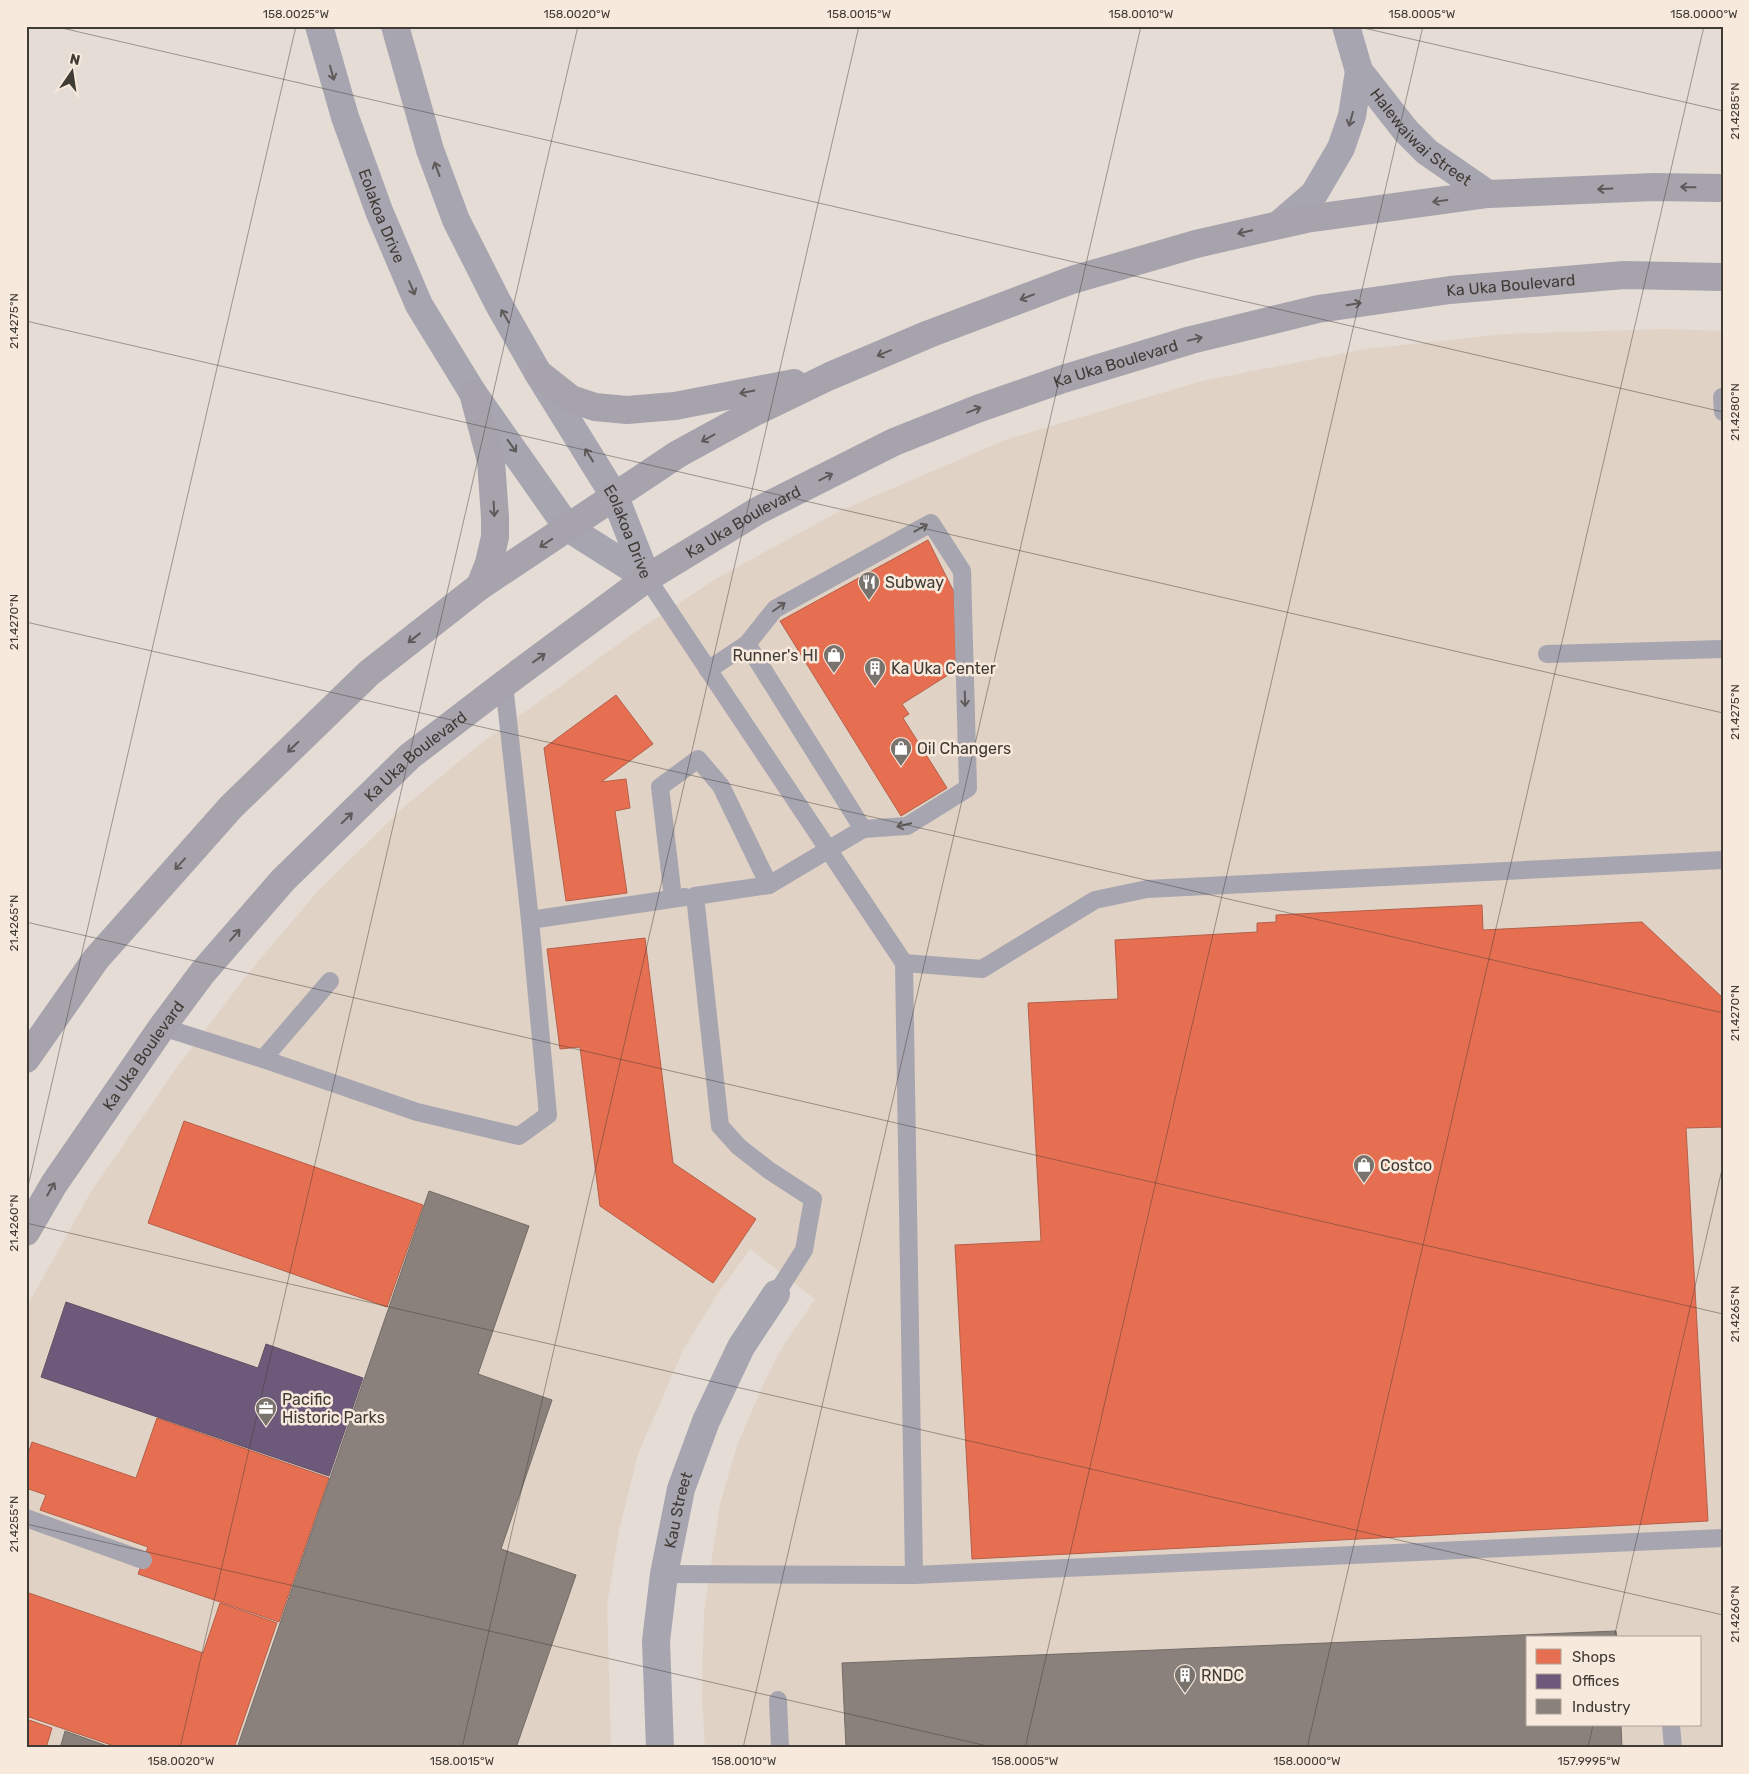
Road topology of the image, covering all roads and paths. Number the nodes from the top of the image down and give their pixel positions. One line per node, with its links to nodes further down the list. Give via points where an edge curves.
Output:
1 (319, 26): 11 (street, Eolakoa Drive, one-way to 11, via 345,117 379,211 419,305)
2 (395, 26): 9 (street, Eolakoa Drive, one-way to 2, via 498,304 456,220 430,150)
3 (1346, 26): 4 (street, Halewaiwai Street)
4 (1359, 71): 6 (street, Halewaiwai Street, via 1406,131 1427,152); 7 (street, Halewaiwai Street, one-way to 7, via 1352,116 1341,148 1314,194)
5 (1723, 188): 6 (main road, one-way to 6, via 1654,186)
6 (1488, 194): 7 (main road, one-way to 7)
7 (1278, 225): 10 (main road, one-way to 10, via 1196,244 1072,280 929,334)
8 (1723, 277): 16 (main road, Ka Uka Boulevard, one-way to 8, via 760,510 894,442 1063,379 1191,340 1318,309 1450,290 1624,275)
9 (538, 373): 10 (main road, one-way to 9, via 675,406 626,410 595,407 571,399); 14 (street, Eolakoa Drive, one-way to 9)
10 (830, 376): 14 (main road, one-way to 14, via 678,454)
11 (473, 393): 15 (street, Eolakoa Drive, one-way to 15); 17 (main road, one-way to 17, via 491,461 495,518 495,537)
12 (1722, 397): 13 (lane)
13 (1723, 412)
14 (615, 496): 15 (main road); 16 (street, Eolakoa Drive)
15 (568, 528): 16 (street, Eolakoa Drive); 17 (main road, one-way to 17)
16 (647, 578): 21 (lane); 22 (main road, Ka Uka Boulevard, one-way to 16)
17 (480, 586): 33 (main road, one-way to 33, via 369,673 231,807 96,959)
18 (747, 644): 21 (lane); 23 (lane); 23 (lane, one-way to 23, via 775,609 931,523 962,571 968,788 907,826)
19 (1723, 649): 20 (lane)
20 (1547, 654)
21 (708, 670): 24 (lane)
22 (504, 684): 29 (lane); 32 (main road, Ka Uka Boulevard, one-way to 22, via 203,972 282,880 410,756)
23 (863, 829): 24 (lane)
24 (829, 850): 26 (lane); 30 (lane)
25 (1723, 860): 30 (lane, via 1147,889 1095,900 982,969)
26 (769, 885): 27 (lane); 28 (lane, via 721,786 698,759 660,787)
27 (695, 896): 28 (lane); 36 (lane, via 720,1126 739,1147 813,1199 804,1250)
28 (673, 898): 29 (lane)
29 (530, 920): 34 (lane, via 548,1116 519,1136 417,1112)
30 (904, 963): 41 (lane)
31 (330, 981): 34 (lane)
32 (162, 1027): 34 (lane); 35 (main road, Ka Uka Boulevard, one-way to 32, via 54,1184)
33 (26, 1059)
34 (263, 1059)
35 (26, 1232)
36 (776, 1294): 40 (street, Kau Street, via 741,1347 706,1421 681,1489)
37 (26, 1518): 39 (lane)
38 (1723, 1538): 41 (lane)
39 (143, 1560)
40 (664, 1574): 41 (lane); 44 (street, Kau Street, via 656,1641)
41 (914, 1575)
42 (778, 1700): 45 (lane)
43 (1672, 1726): 46 (lane)
44 (660, 1748)
45 (780, 1748)
46 (1673, 1748)

